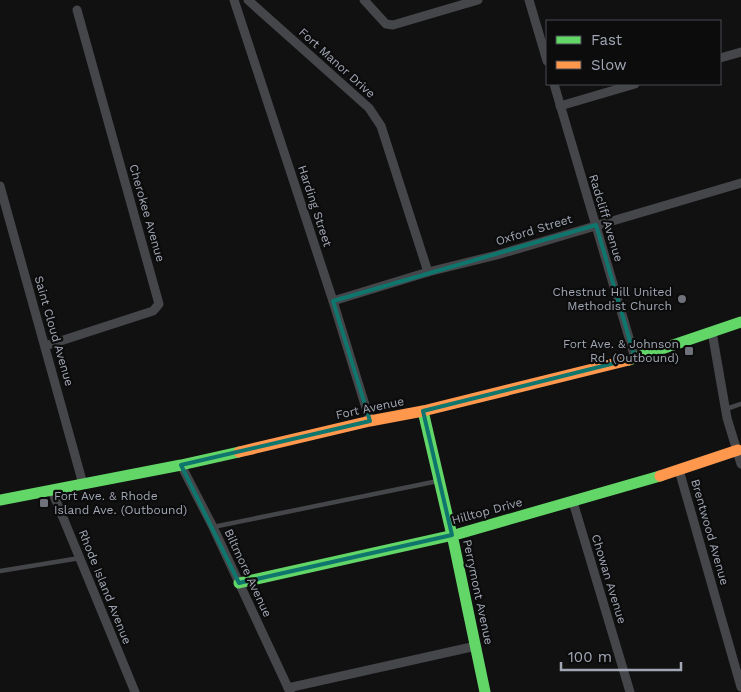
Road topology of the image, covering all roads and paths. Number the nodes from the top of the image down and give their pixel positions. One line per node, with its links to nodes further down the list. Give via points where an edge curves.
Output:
1 (234, 0): 17 (street, Harding Street)
2 (248, 0): 16 (street, Fort Manor Drive, via 369,108 381,126)
3 (364, 0): 4 (street, via 386,24 393,25)
4 (478, 0)
5 (529, 0): 8 (street)
6 (78, 10): 20 (street, Cherokee Avenue, via 159,304 153,312)
7 (741, 52): 9 (street)
8 (546, 58)
9 (721, 58)
10 (554, 85): 12 (street, Radcliff Avenue)
11 (632, 85): 12 (street)
12 (560, 106): 15 (street, Radcliff Avenue)
13 (741, 182): 15 (street, Oxford Street)
14 (0, 186): 20 (street, Saint Cloud Avenue)
15 (596, 225): 16 (street, Oxford Street); 21 (street, Radcliff Avenue)
16 (428, 272): 17 (street, Oxford Street)
17 (333, 301): 25 (street, Harding Street)
18 (740, 325): 19 (street, Fort Avenue)
19 (712, 332): 21 (street, Fort Avenue); 23 (street)
20 (45, 346): 31 (street, Saint Cloud Avenue)
21 (635, 358): 24 (street, Fort Avenue)
22 (741, 404): 23 (lane)
23 (726, 410): 26 (street)
24 (423, 411): 25 (street, Fort Avenue); 30 (street, Perrymont Avenue)
25 (370, 421): 28 (street, Fort Avenue)
26 (738, 450): 27 (street); 29 (street, Hilltop Drive)
27 (741, 464)
28 (181, 465): 31 (street, Fort Avenue); 35 (street, Biltmore Avenue)
29 (679, 470): 34 (street, Hilltop Drive); 41 (street, Brentwood Avenue)
30 (439, 481): 35 (lane); 36 (street, Perrymont Avenue)
31 (83, 484): 32 (street, Fort Avenue)
32 (52, 491): 33 (street, Fort Avenue); 37 (street, Rhode Island Avenue)
33 (0, 500)
34 (573, 502): 36 (street, Hilltop Drive); 45 (street, Chowan Avenue)
35 (213, 527): 39 (street, Biltmore Avenue)
36 (452, 535): 39 (street, Hilltop Drive); 40 (street, Perrymont Avenue)
37 (80, 558): 38 (lane); 43 (street, Rhode Island Avenue)
38 (0, 571)
39 (239, 583): 42 (street, Biltmore Avenue)
40 (476, 646): 42 (street); 44 (street, Perrymont Avenue)
41 (741, 687)
42 (289, 690)
43 (135, 692)
44 (485, 692)
45 (630, 692)

